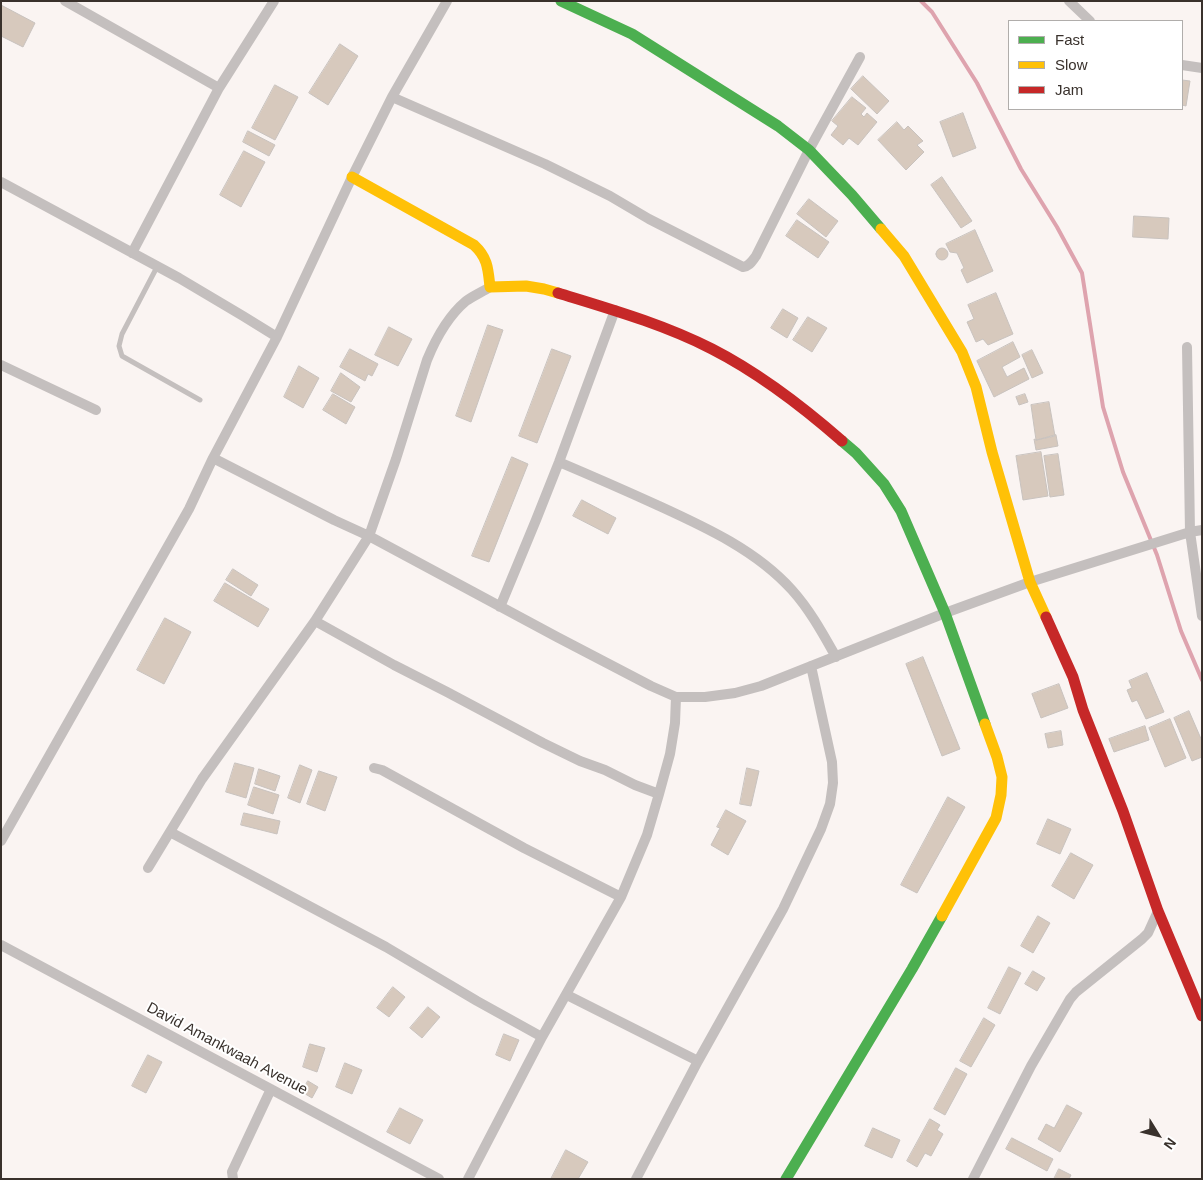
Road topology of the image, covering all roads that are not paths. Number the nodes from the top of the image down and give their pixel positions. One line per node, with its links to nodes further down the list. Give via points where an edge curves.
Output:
1 (65, 1): 10 (street)
2 (274, 1): 10 (street)
3 (447, 1): 11 (street)
4 (562, 1): 12 (street, via 632,34 778,126)
5 (1069, 1): 6 (street)
6 (1089, 20)
7 (860, 57): 12 (street)
8 (1183, 65): 9 (street)
9 (1202, 68)
10 (219, 88): 15 (street)
11 (392, 97): 12 (street, via 545,164 743,266 748,266 756,256); 13 (street)
12 (808, 150): 29 (street, via 904,256 962,352 976,387)
13 (352, 177): 17 (street, via 482,251); 19 (street)
14 (1, 182): 15 (street)
15 (132, 253): 16 (street)
16 (156, 266): 19 (street); 22 (lane, via 122,334 119,346 122,356)
17 (490, 287): 18 (street, via 544,289); 28 (street, via 454,313 432,346)
18 (614, 310): 25 (street); 31 (street, via 670,330 751,371 810,413 856,453 884,484 901,511)
19 (277, 337): 24 (street)
20 (1187, 347): 27 (street)
21 (1, 365): 23 (street)
22 (200, 400)
23 (96, 410)
24 (213, 458): 28 (street); 40 (street, via 189,509)
25 (559, 462): 30 (street); 34 (street, via 683,517 748,553 792,590)
26 (1202, 530): 27 (street)
27 (1190, 532): 29 (street); 32 (street)
28 (369, 536): 30 (street); 33 (street)
29 (1030, 582): 31 (street); 43 (street, via 1073,677)
30 (500, 607): 36 (street)
31 (945, 613): 34 (street); 54 (street, via 1002,776 996,818 912,969)
32 (1202, 616)
33 (315, 621): 38 (street, via 535,738); 39 (street, via 202,778)
34 (836, 657): 35 (street)
35 (811, 666): 36 (street, via 735,693); 48 (street, via 832,762 830,804 783,909)
36 (676, 697): 38 (street, via 670,754)
37 (374, 768): 42 (street)
38 (659, 794): 42 (street, via 647,835)
39 (170, 832): 41 (street); 47 (street, via 386,947)
40 (1, 841)
41 (148, 868)
42 (621, 897): 45 (street)
43 (1158, 911): 46 (street); 55 (street, via 1142,940 1070,999 1031,1066)
44 (1, 945): 49 (street, David Amankwaah Avenue)
45 (567, 995): 47 (street); 48 (street)
46 (1202, 1016)
47 (542, 1037): 52 (street)
48 (698, 1061): 53 (street)
49 (271, 1089): 50 (street, via 232,1172); 51 (street, David Amankwaah Avenue)
50 (233, 1179)
51 (439, 1179)
52 (468, 1179)
53 (636, 1179)
54 (786, 1179)
55 (973, 1179)

